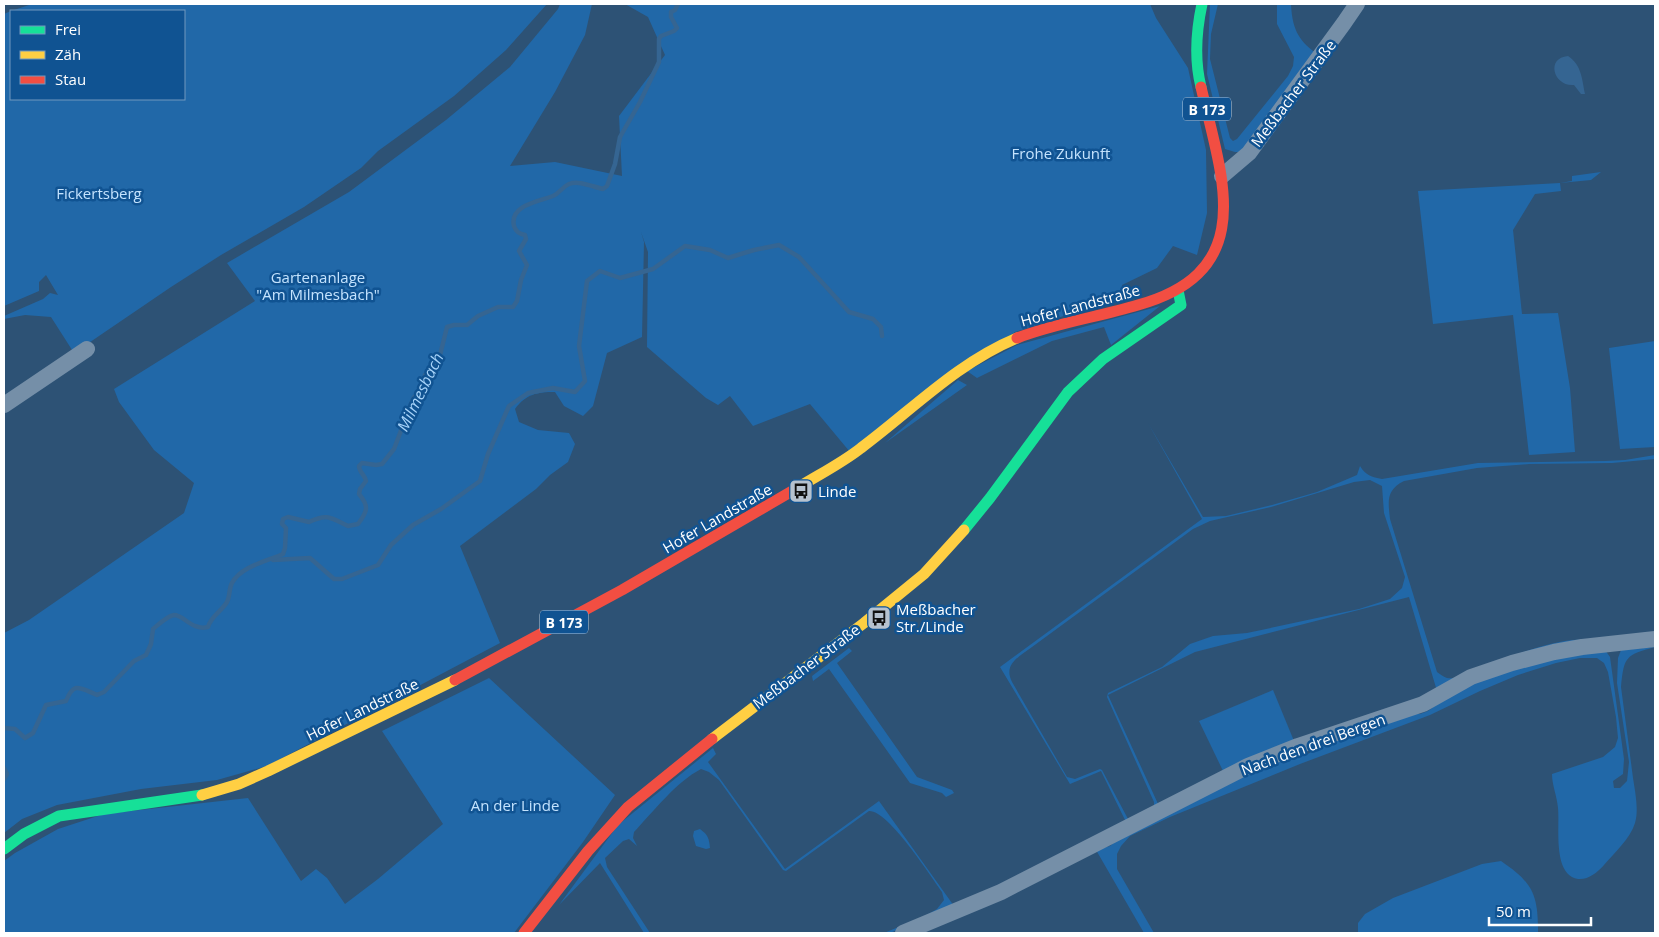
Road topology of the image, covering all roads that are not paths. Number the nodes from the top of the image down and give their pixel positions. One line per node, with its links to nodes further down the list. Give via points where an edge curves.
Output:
1 (1202, 4): 3 (main road, Hofer Landstraße / B 173, via 1196,56)
2 (1357, 4): 3 (street, Meßbacher Straße, via 1249,153)
3 (1222, 176): 4 (main road, Hofer Landstraße / B 173, via 1224,215 1220,238 1213,256 1199,274)
4 (1178, 290): 8 (main road, Hofer Landstraße / B 173, via 1136,306 1051,326 978,357 852,455 711,540 484,666 268,771 207,794 59,816 24,834); 9 (main road, Meßbacher Straße, via 1181,305 1103,359 1068,392 990,498 924,574 628,807 588,851)
5 (87, 349): 6 (street)
6 (4, 405)
7 (1655, 639): 10 (street, Nach den drei Bergen, via 1554,652 1471,678 1423,704 1248,766 1001,892)
8 (4, 849)
9 (524, 933)
10 (903, 933)

